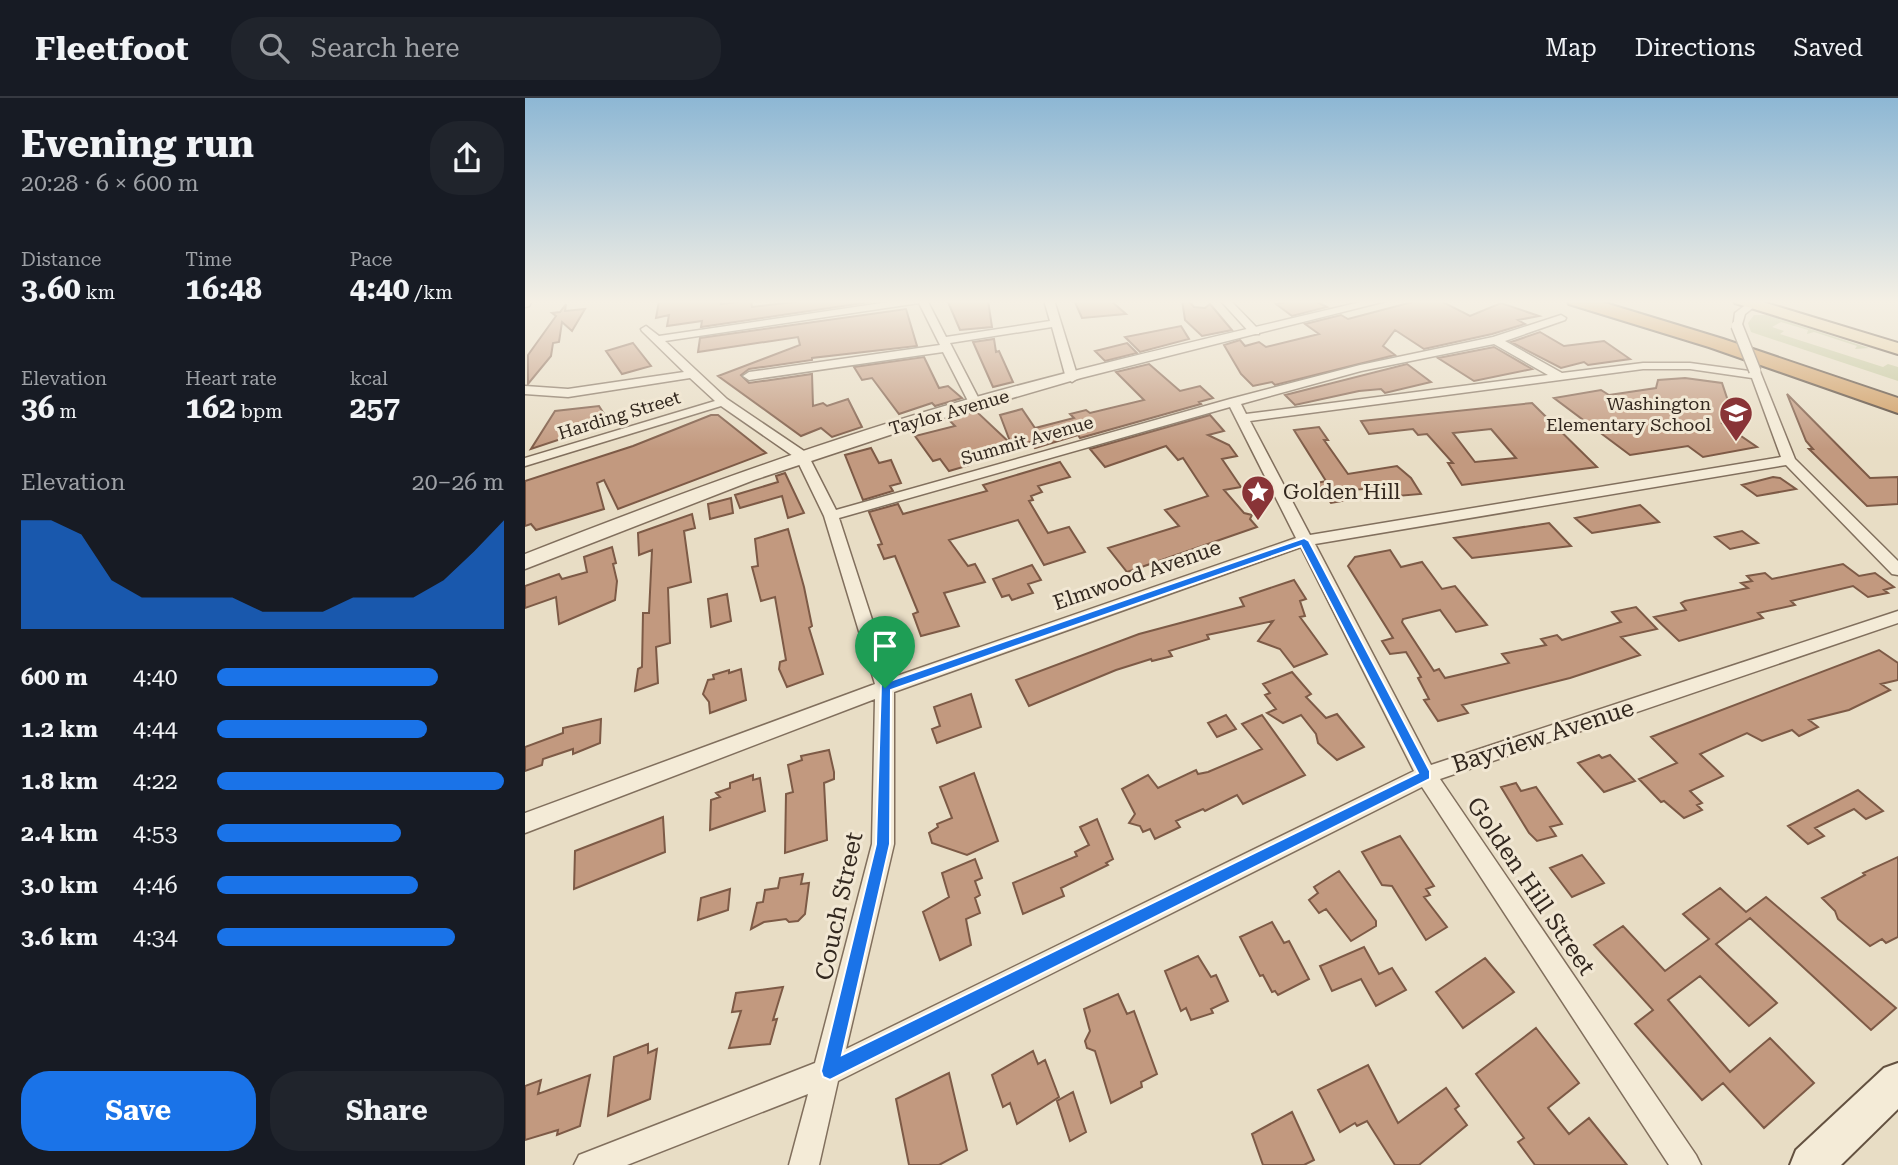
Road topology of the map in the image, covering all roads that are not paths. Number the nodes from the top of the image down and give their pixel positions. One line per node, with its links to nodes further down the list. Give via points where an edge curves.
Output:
1 (669, 350): 13 (street)
2 (908, 350): 14 (street)
3 (946, 350): 20 (street)
4 (1063, 350): 16 (street)
5 (1184, 350): 16 (street, Taylor Avenue)
6 (1448, 350): 22 (street, via 1360,368)
7 (1513, 350): 15 (street)
8 (1732, 350): 23 (highway)
9 (1736, 350): 21 (highway)
10 (1747, 350): 12 (street, bridge)
11 (1778, 350): 18 (highway)
12 (1756, 373): 15 (street, Summit Avenue, via 1668,365); 25 (street)
13 (691, 374): 17 (street, via 568,393); 19 (street)
14 (749, 376)
15 (1560, 377): 22 (street, Summit Avenue)
16 (1072, 378): 20 (street, Taylor Avenue)
17 (525, 390)
18 (1898, 391)
19 (723, 402): 24 (street); 26 (street, Harding Street)
20 (975, 402): 24 (street, Taylor Avenue)
21 (1898, 406)
22 (1238, 410): 27 (street, Summit Avenue); 28 (street, Golden Hill Street)
23 (1898, 422)
24 (802, 456): 27 (street, Couch Street); 29 (street, Taylor Avenue)
25 (1789, 460): 28 (street, Elmwood Avenue); 30 (street)
26 (525, 462)
27 (831, 516): 32 (street, Couch Street)
28 (1304, 541): 32 (street, Elmwood Avenue); 33 (street, Golden Hill Street)
29 (525, 562)
30 (1898, 570)
31 (1898, 618): 33 (street, Bayview Avenue)
32 (885, 688): 34 (street, Elmwood Avenue); 35 (street, Couch Street, via 883,844)
33 (1426, 775): 35 (street, Bayview Avenue); 39 (street, Golden Hill Street)
34 (525, 824)
35 (830, 1071): 37 (street, Bayview Avenue); 38 (street, Couch Street)
36 (1898, 1082): 40 (main road)
37 (589, 1165)
38 (804, 1165)
39 (1686, 1165)
40 (1811, 1165)

